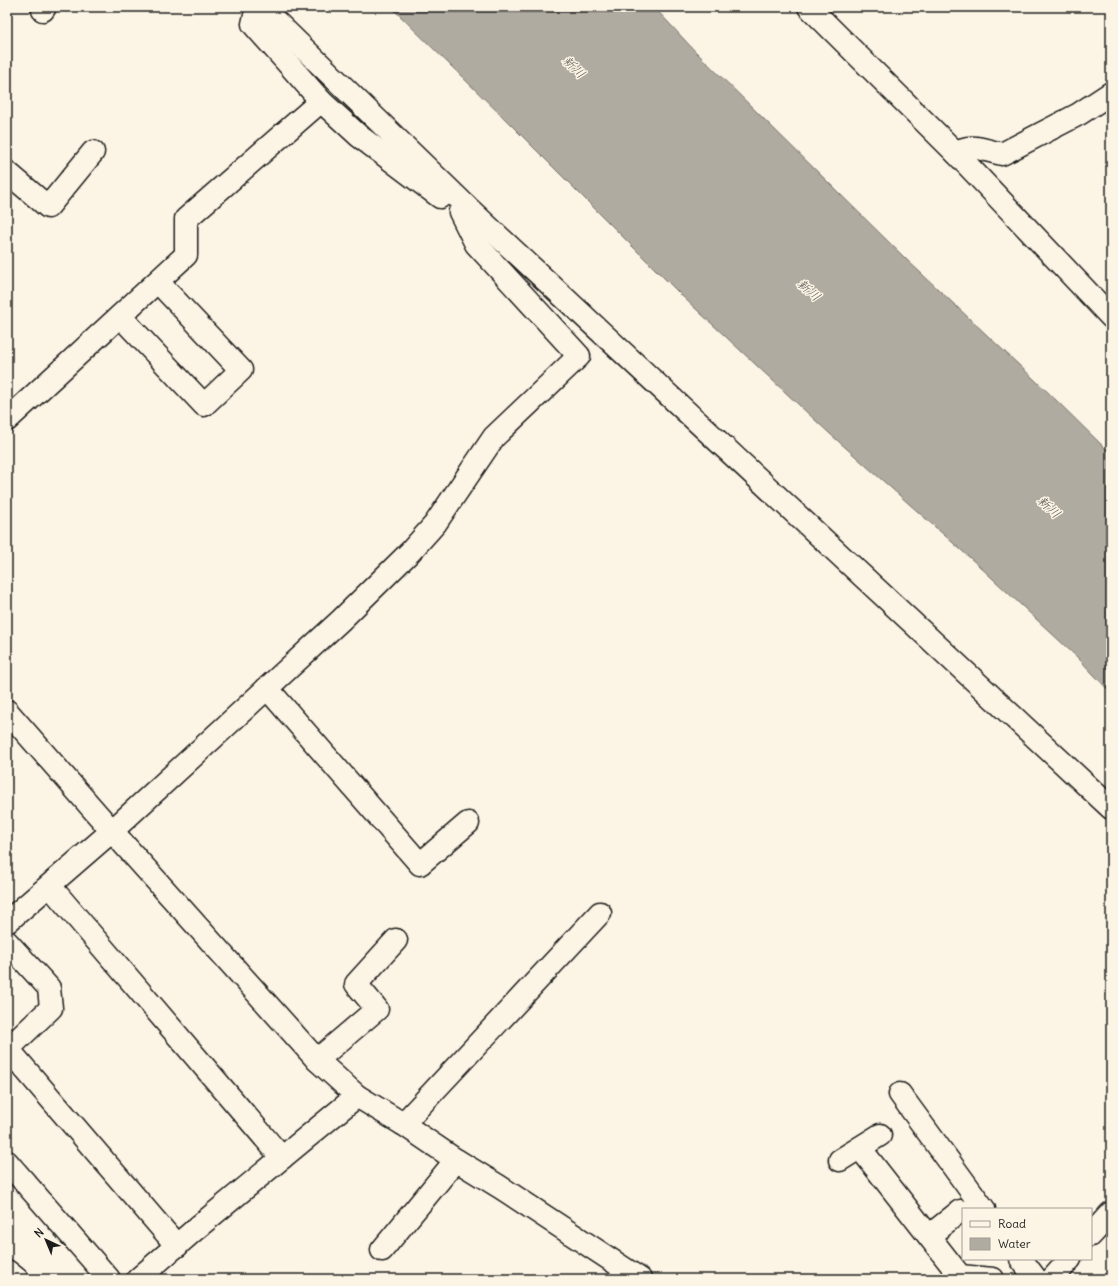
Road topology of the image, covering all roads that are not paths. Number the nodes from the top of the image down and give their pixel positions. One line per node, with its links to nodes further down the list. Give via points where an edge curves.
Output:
1 (257, 7): 5 (street, via 253,24)
2 (261, 7): 9 (street)
3 (809, 7): 7 (street)
4 (1111, 93): 7 (street, via 1079,114 1002,154 972,147)
5 (321, 101): 9 (street, via 359,136); 10 (street, via 186,219 186,255)
6 (93, 152): 8 (street, via 48,207)
7 (956, 153): 12 (street)
8 (7, 172)
9 (463, 209): 14 (street, via 476,244 580,356 494,437 435,524 410,552); 16 (street)
10 (158, 282): 11 (street); 11 (street, via 241,370 204,405)
11 (120, 316): 13 (street)
12 (1111, 317)
13 (7, 420)
14 (267, 688): 17 (street, via 420,864); 18 (street)
15 (7, 711): 18 (street)
16 (1111, 808)
17 (468, 823)
18 (112, 831): 19 (street); 25 (street)
19 (50, 886): 21 (street); 31 (street)
20 (600, 913): 28 (street)
21 (7, 922)
22 (396, 940): 25 (street, via 356,984 377,1009)
23 (7, 942): 24 (street, via 49,988 51,1008)
24 (8, 1050): 40 (street)
25 (317, 1060): 27 (street)
26 (900, 1094): 35 (street)
27 (358, 1096): 28 (street); 31 (street)
28 (403, 1124): 32 (street)
29 (880, 1135): 30 (street)
30 (860, 1148): 33 (street); 39 (street)
31 (282, 1158): 40 (street)
32 (456, 1160): 41 (street); 48 (street)
33 (840, 1160)
34 (7, 1162): 46 (street)
35 (983, 1208)
36 (960, 1211): 39 (street)
37 (1111, 1213): 38 (street)
38 (1092, 1234)
39 (929, 1236): 49 (street, via 960,1276)
40 (177, 1246): 47 (street)
41 (382, 1250)
42 (1022, 1260): 50 (street)
43 (1069, 1260): 51 (street)
44 (7, 1271): 45 (street)
45 (17, 1279)
46 (109, 1279)
47 (138, 1279)
48 (640, 1279)
49 (993, 1279)
50 (1036, 1279)
51 (1052, 1279)

